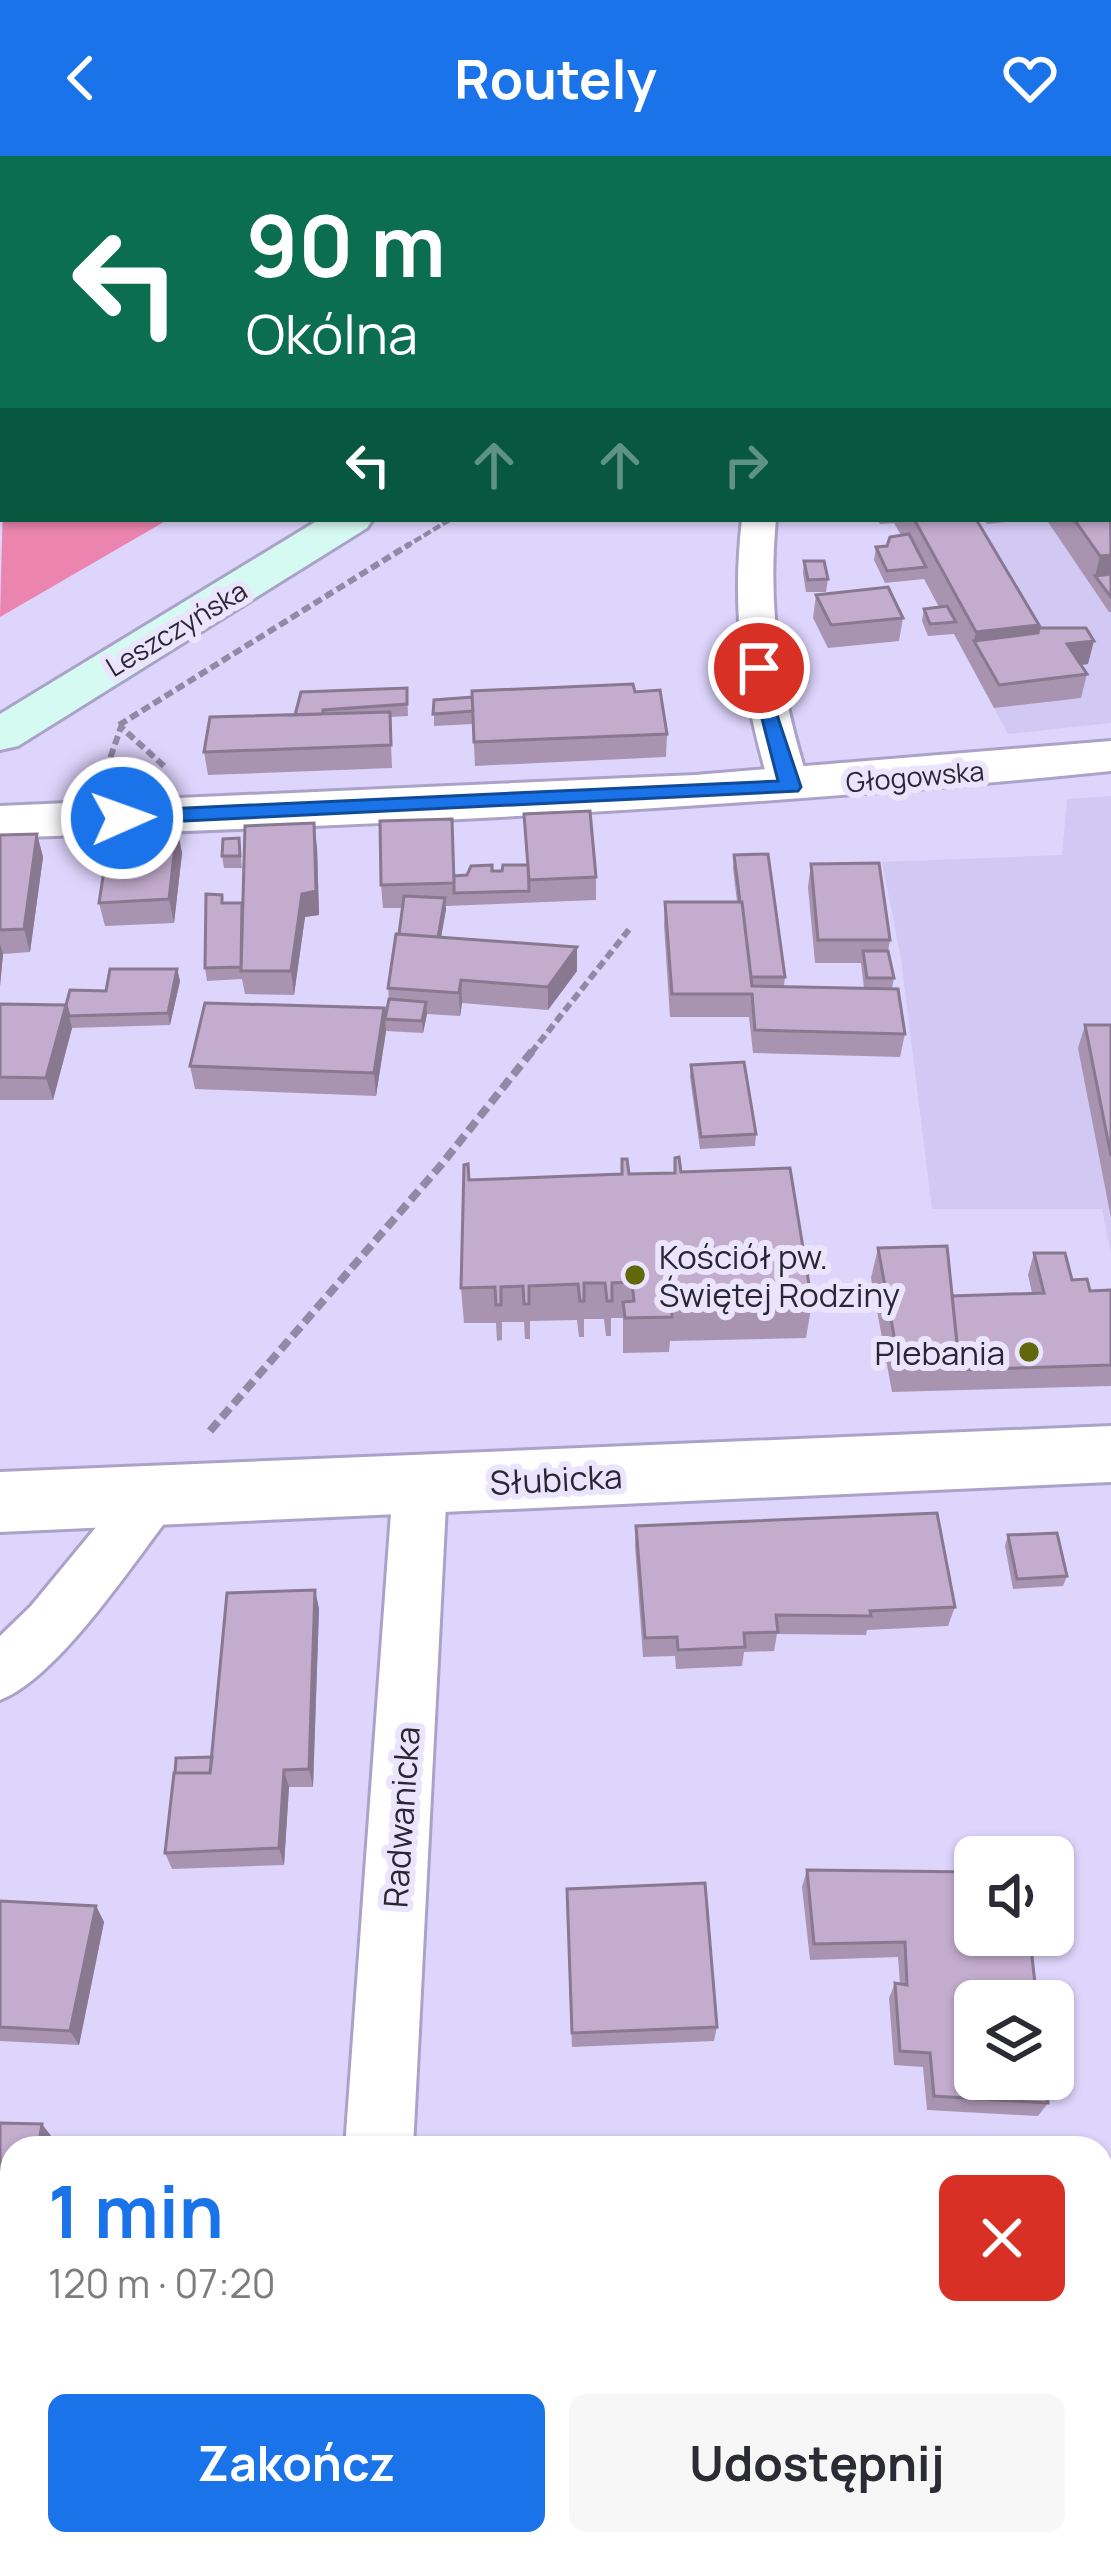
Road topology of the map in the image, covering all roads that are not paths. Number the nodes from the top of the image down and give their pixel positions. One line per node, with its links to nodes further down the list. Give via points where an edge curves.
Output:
1 (346, 522): 3 (main road, Leszczyńska)
2 (760, 522): 5 (street, via 755,638)
3 (0, 735)
4 (1111, 756): 5 (street, Głogowska)
5 (790, 787): 6 (street, Głogowska)
6 (0, 822)
7 (1110, 1460): 8 (street, Słubicka)
8 (420, 1485): 9 (street, Słubicka); 12 (street, Radwanicka)
9 (154, 1496): 10 (street, Słubicka); 11 (street)
10 (0, 1502)
11 (0, 1675)
12 (380, 2136)

